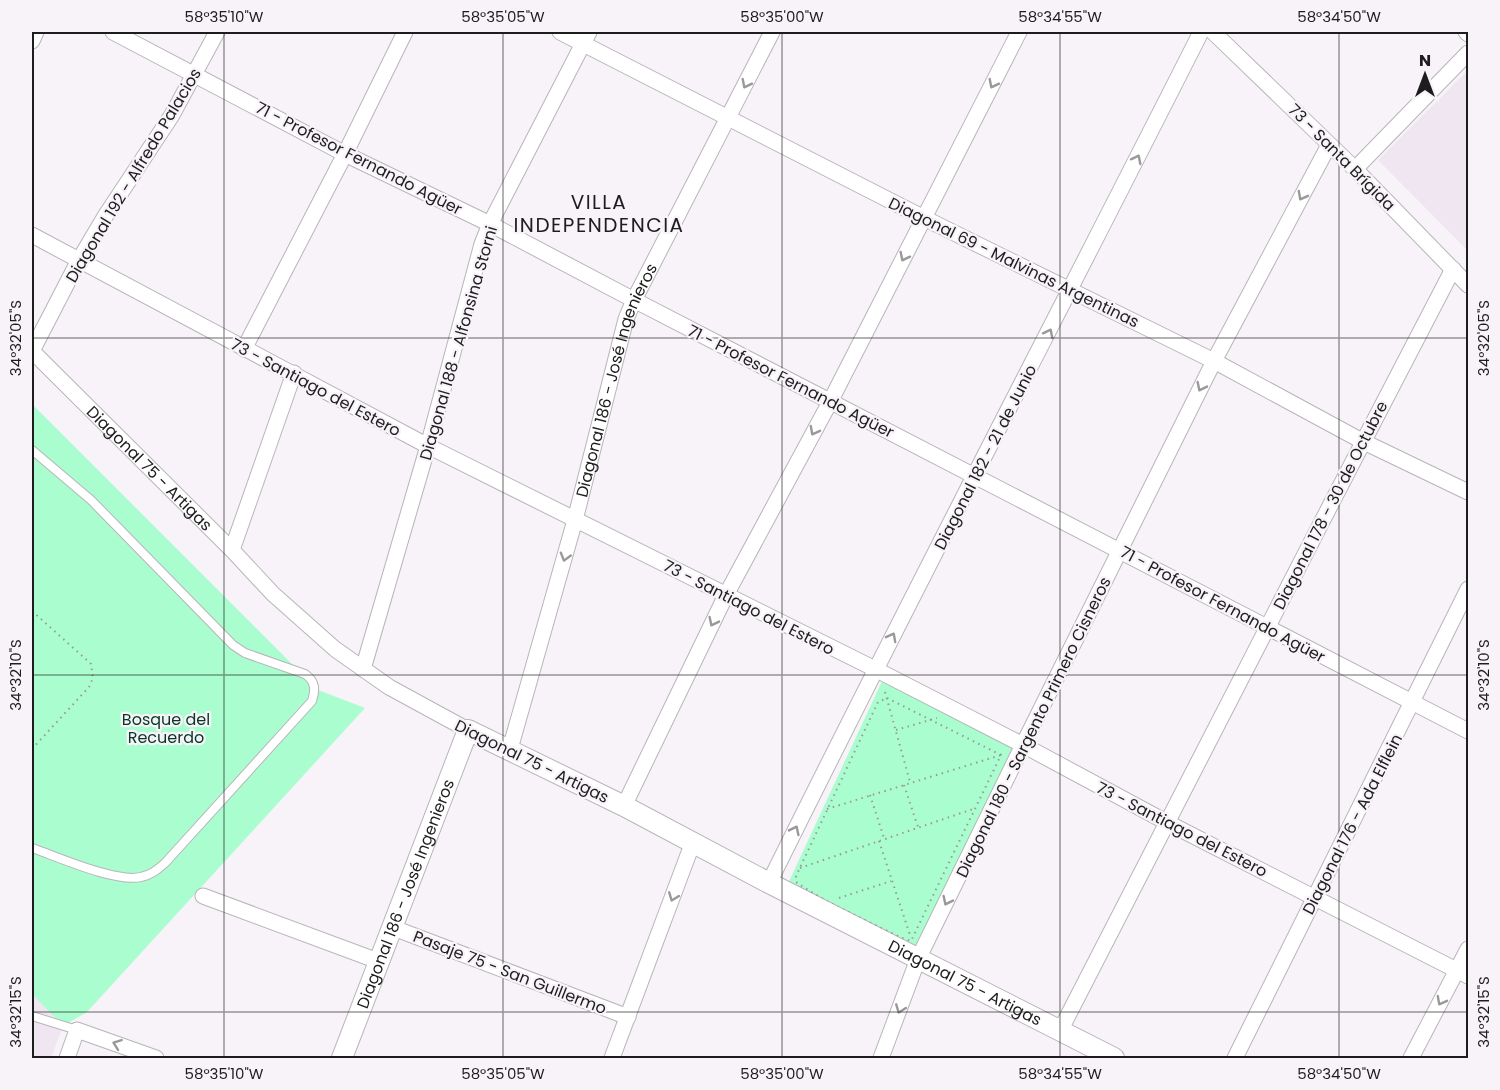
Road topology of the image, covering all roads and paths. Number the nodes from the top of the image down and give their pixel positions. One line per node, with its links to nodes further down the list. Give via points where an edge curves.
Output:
1 (36, 32): 11 (street)
2 (113, 32): 13 (street, 71 - Profesor Fernando Agüer)
3 (217, 32): 13 (street, Diagonal 192 - Alfredo Palacios)
4 (405, 32): 16 (street)
5 (560, 32): 10 (street, Diagonal 69 - Malvinas Argentinas)
6 (772, 32): 14 (street, Diagonal 186 - José Ingenieros, one-way to 14)
7 (1019, 32): 18 (street, one-way to 18)
8 (1202, 32): 24 (street, Diagonal 182 - 21 de Junio, one-way to 8)
9 (1214, 32): 15 (street, 73 - Santa Brígida)
10 (586, 37): 14 (street, Diagonal 69 - Malvinas Argentinas); 19 (street, Diagonal 188 - Alfonsina Storni)
11 (32, 41)
12 (1468, 53): 17 (street)
13 (195, 75): 16 (street, 71 - Profesor Fernando Agüer); 21 (street, Diagonal 192 - Alfredo Palacios)
14 (729, 117): 18 (street, Diagonal 69 - Malvinas Argentinas); 25 (street, Diagonal 186 - José Ingenieros)
15 (1329, 145): 17 (street, 73 - Santa Brígida); 28 (street, Diagonal 180 - Sargento Primero Cisneros, one-way to 28)
16 (345, 154): 19 (street, 71 - Profesor Fernando Agüer); 26 (street)
17 (1355, 169): 22 (street, 73 - Santa Brígida)
18 (924, 218): 24 (street, Diagonal 69 - Malvinas Argentinas); 30 (street, one-way to 30)
19 (490, 224): 25 (street, 71 - Profesor Fernando Agüer); 32 (street, Diagonal 188 - Alfonsina Storni)
20 (32, 235): 21 (street, 73 - Santiago del Estero)
21 (78, 261): 26 (street, 73 - Santiago del Estero); 27 (street, Diagonal 192 - Alfredo Palacios)
22 (1453, 269): 23 (street, 73 - Santa Brígida); 31 (street, Diagonal 178 - 30 de Octubre)
23 (1468, 285)
24 (1071, 290): 28 (street, Diagonal 69 - Malvinas Argentinas); 34 (street, Diagonal 182 - 21 de Junio, one-way to 24)
25 (633, 300): 30 (street, 71 - Profesor Fernando Agüer); 36 (street, Diagonal 186 - José Ingenieros)
26 (244, 349): 29 (street, 73 - Santiago del Estero)
27 (32, 351): 37 (street, Diagonal 75 - Artigas)
28 (1214, 361): 31 (street, Diagonal 69 - Malvinas Argentinas); 38 (street, Diagonal 180 - Sargento Primero Cisneros, one-way to 38)
29 (294, 373): 32 (street, 73 - Santiago del Estero); 37 (street)
30 (830, 402): 34 (street, 71 - Profesor Fernando Agüer); 40 (street, one-way to 40)
31 (1362, 441): 35 (street, Diagonal 69 - Malvinas Argentinas); 42 (street, Diagonal 178 - 30 de Octubre)
32 (428, 446): 36 (street, 73 - Santiago del Estero); 43 (street, Diagonal 188 - Alfonsina Storni)
33 (32, 450): 68 (lane, via 91,500 232,645 305,674 315,687 312,701 153,873 120,878)
34 (976, 476): 38 (street, 71 - Profesor Fernando Agüer); 44 (street, Diagonal 182 - 21 de Junio, one-way to 34)
35 (1468, 492)
36 (575, 520): 40 (street, 73 - Santiago del Estero); 55 (street, Diagonal 186 - José Ingenieros, one-way to 55)
37 (232, 550): 43 (street, Diagonal 75 - Artigas, via 273,594 334,649)
38 (1120, 550): 42 (street, 71 - Profesor Fernando Agüer); 53 (street, Diagonal 180 - Sargento Primero Cisneros)
39 (1468, 589): 47 (street, Diagonal 176 - Ada Elflein)
40 (726, 595): 44 (street, 73 - Santiago del Estero); 60 (street, one-way to 60)
41 (32, 611): 54 (path, via 91,664 93,678)
42 (1267, 627): 47 (street, 71 - Profesor Fernando Agüer); 63 (street, Diagonal 178 - 30 de Octubre)
43 (363, 669): 50 (street, Diagonal 75 - Artigas)
44 (875, 669): 53 (street, 73 - Santiago del Estero); 71 (street, Diagonal 182 - 21 de Junio, one-way to 44)
45 (884, 686): 46 (path)
46 (887, 699): 49 (path); 51 (path); 62 (path, via 878,702)
47 (1413, 703): 52 (street, 71 - Profesor Fernando Agüer); 73 (street, Diagonal 176 - Ada Elflein)
48 (942, 716): 49 (path)
49 (930, 720): 51 (path); 56 (path)
50 (468, 730): 55 (street, Diagonal 75 - Artigas); 75 (street, Diagonal 186 - José Ingenieros)
51 (896, 730): 57 (path)
52 (1468, 731)
53 (1023, 745): 63 (street, 73 - Santiago del Estero); 78 (street, Diagonal 180 - Sargento Primero Cisneros, one-way to 78)
54 (32, 749)
55 (510, 749): 60 (street, Diagonal 75 - Artigas)
56 (1001, 755): 57 (path); 61 (path)
57 (910, 783): 58 (path)
58 (904, 785): 59 (path); 64 (path)
59 (870, 795): 62 (path); 65 (path)
60 (624, 806): 67 (street, Diagonal 75 - Artigas)
61 (976, 808): 64 (path); 76 (path)
62 (826, 809): 69 (path)
63 (1168, 823): 73 (street, 73 - Santiago del Estero); 84 (street, Diagonal 178 - 30 de Octubre)
64 (918, 827): 65 (path)
65 (884, 839): 66 (path)
66 (879, 841): 69 (path); 70 (path)
67 (693, 842): 71 (street, Diagonal 75 - Artigas); 82 (street, one-way to 82)
68 (32, 848)
69 (800, 867): 74 (path, via 797,883)
70 (892, 881): 74 (path); 76 (path)
71 (769, 883): 78 (street, Diagonal 75 - Artigas)
72 (203, 896): 79 (street)
73 (1315, 897): 80 (street, 73 - Santiago del Estero); 91 (street, Diagonal 176 - Ada Elflein)
74 (828, 902): 76 (path)
75 (391, 927): 79 (street, Diagonal 186 - José Ingenieros); 82 (street, Pasaje 75 - San Guillermo)
76 (911, 941)
77 (1468, 949): 80 (street)
78 (918, 959): 84 (street, Diagonal 75 - Artigas); 89 (street, Diagonal 180 - Sargento Primero Cisneros, one-way to 89)
79 (378, 961): 87 (street, Diagonal 186 - José Ingenieros)
80 (1463, 973): 92 (street, one-way to 92)
81 (32, 1016): 83 (lane)
82 (628, 1017): 88 (street)
83 (77, 1030): 85 (street); 86 (street, one-way to 83)
84 (1060, 1031): 90 (street, Diagonal 75 - Artigas)
85 (67, 1059)
86 (156, 1059)
87 (342, 1059)
88 (612, 1059)
89 (881, 1059)
90 (1114, 1059)
91 (1235, 1059)
92 (1411, 1059)

